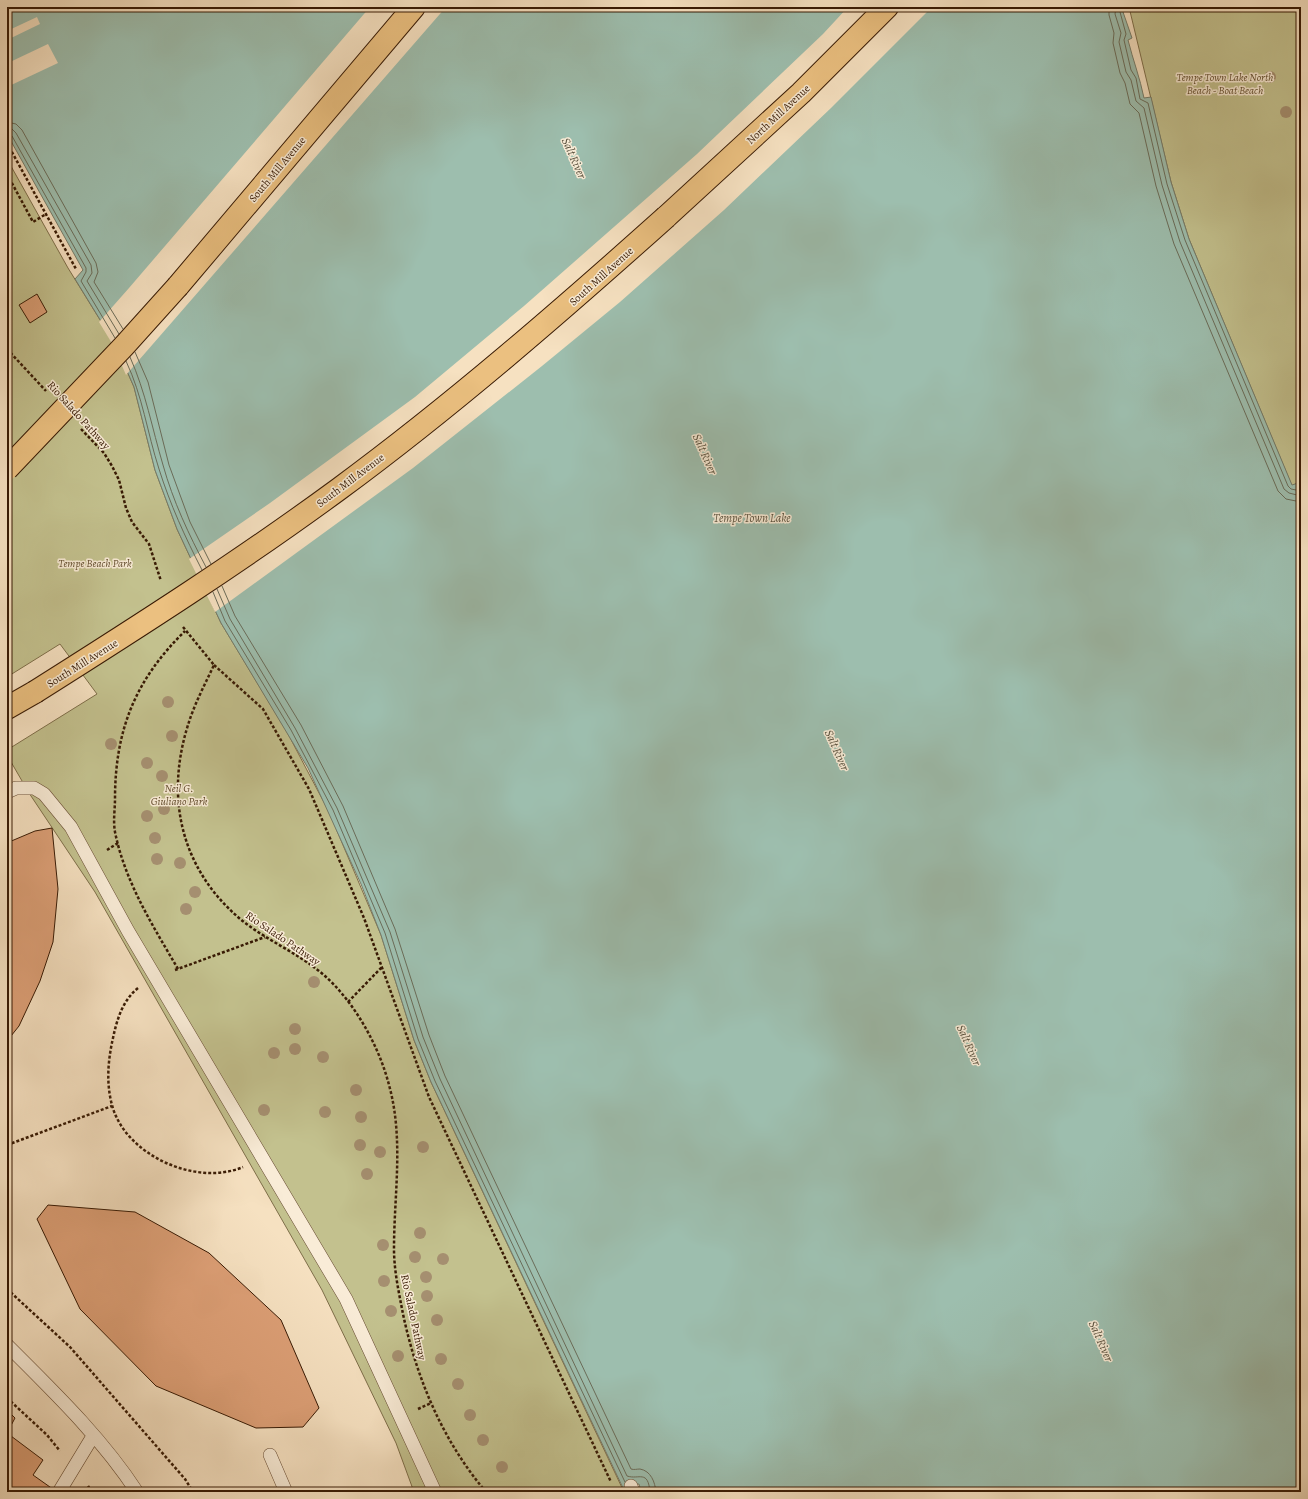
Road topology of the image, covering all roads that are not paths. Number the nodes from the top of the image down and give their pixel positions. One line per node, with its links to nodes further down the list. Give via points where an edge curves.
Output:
1 (414, 7): 4 (main road, South Mill Avenue, bridge, via 200,261 119,352)
2 (887, 7): 3 (main road, North Mill Avenue, via 801,93)
3 (666, 217): 5 (main road, South Mill Avenue, bridge, via 558,314 341,488 257,548 142,624)
4 (7, 469)
5 (7, 708)
6 (7, 792): 13 (lane, via 16,788 34,788 44,794 71,827 156,978 346,1299)
7 (7, 1345): 8 (lane, via 71,1409)
8 (93, 1436): 10 (lane); 11 (lane, via 126,1474)
9 (270, 1455): 12 (lane)
10 (60, 1492)
11 (137, 1492)
12 (286, 1492)
13 (434, 1492)

